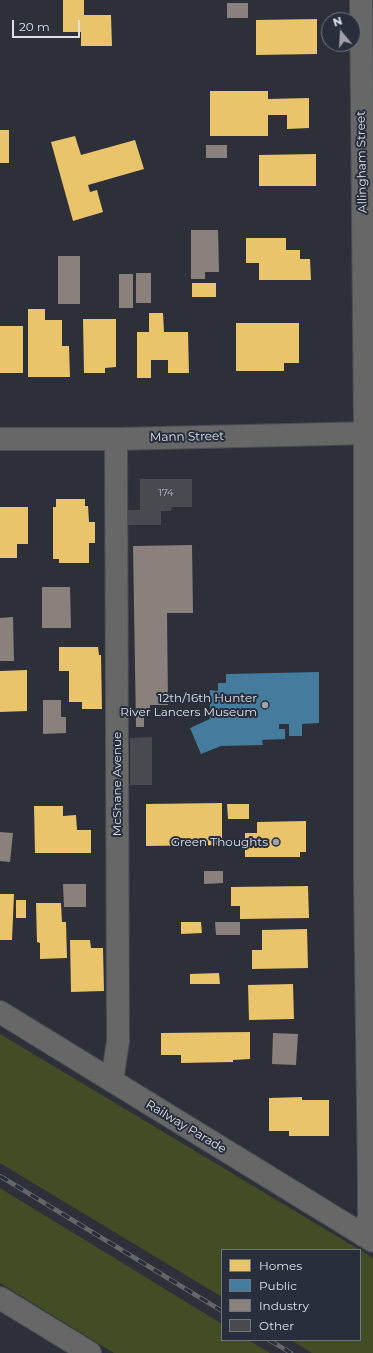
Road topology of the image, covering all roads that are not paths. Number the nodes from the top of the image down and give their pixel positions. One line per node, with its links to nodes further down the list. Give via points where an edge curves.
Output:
1 (361, 0): 2 (street, Allingham Street)
2 (369, 434): 3 (street, Mann Street); 5 (street, Allingham Street)
3 (116, 438): 4 (street, Mann Street); 7 (street, McShane Avenue, via 118,1041)
4 (0, 439)
5 (369, 883): 8 (street, Allingham Street)
6 (0, 1012): 7 (street, Railway Parade)
7 (112, 1081): 9 (street, Railway Parade)
8 (371, 1185): 9 (street, Allingham Street)
9 (368, 1238)
10 (0, 1298): 11 (street)
11 (90, 1353)

